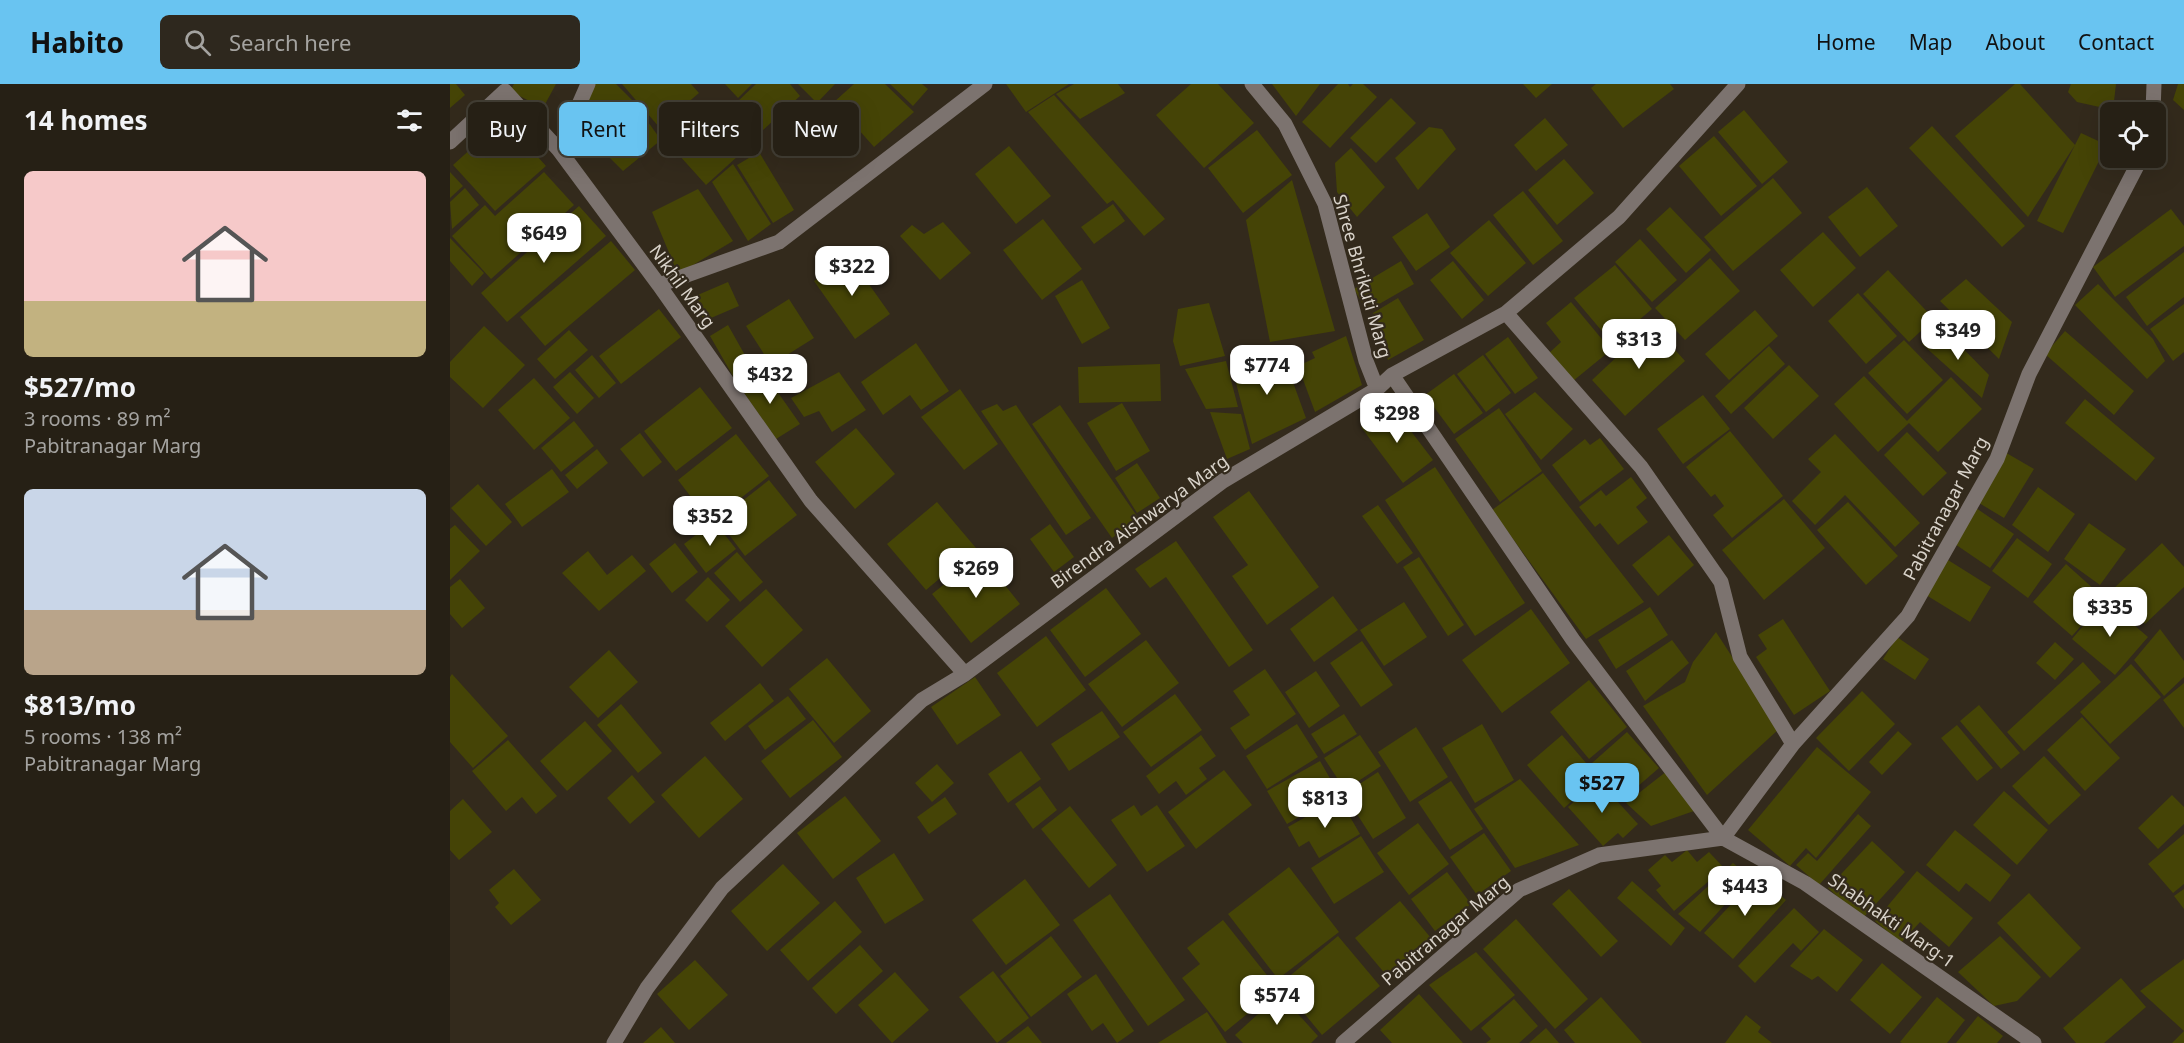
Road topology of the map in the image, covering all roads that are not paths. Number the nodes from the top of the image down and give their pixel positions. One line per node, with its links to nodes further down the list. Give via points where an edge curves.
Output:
1 (588, 84): 6 (street)
2 (985, 84): 12 (street, via 779,242)
3 (1252, 84): 15 (street, Shree Bhrikuti Marg, via 1285,124 1325,204 1366,361)
4 (1738, 84): 13 (street, Birendra Aishwarya Marg, via 1619,217)
5 (2154, 84): 7 (street)
6 (580, 102)
7 (2153, 102)
8 (450, 141): 9 (street, Nikhil Marg, via 505,91)
9 (559, 150)
10 (563, 156): 12 (street, Nikhil Marg)
11 (2136, 168): 17 (street, Pabitranagar Marg, via 2029,374 1997,459 1908,616)
12 (659, 285): 16 (street, Nikhil Marg, via 811,501)
13 (1506, 313): 14 (street, Birendra Aishwarya Marg); 17 (street, via 1641,467 1721,582 1740,657)
14 (1392, 375): 15 (street, Birendra Aishwarya Marg); 18 (street, via 1573,640)
15 (1377, 389): 16 (street, Birendra Aishwarya Marg, via 1223,481)
16 (965, 674): 19 (street, Birendra Aishwarya Marg, via 922,700 722,888 647,988)
17 (1792, 744): 18 (street, Pabitranagar Marg)
18 (1723, 838): 20 (street, Pabitranagar Marg, via 1599,855 1519,890); 21 (street, Shabhakti Marg-1, via 1805,884)
19 (614, 1043)
20 (1343, 1043)
21 (2034, 1043)

